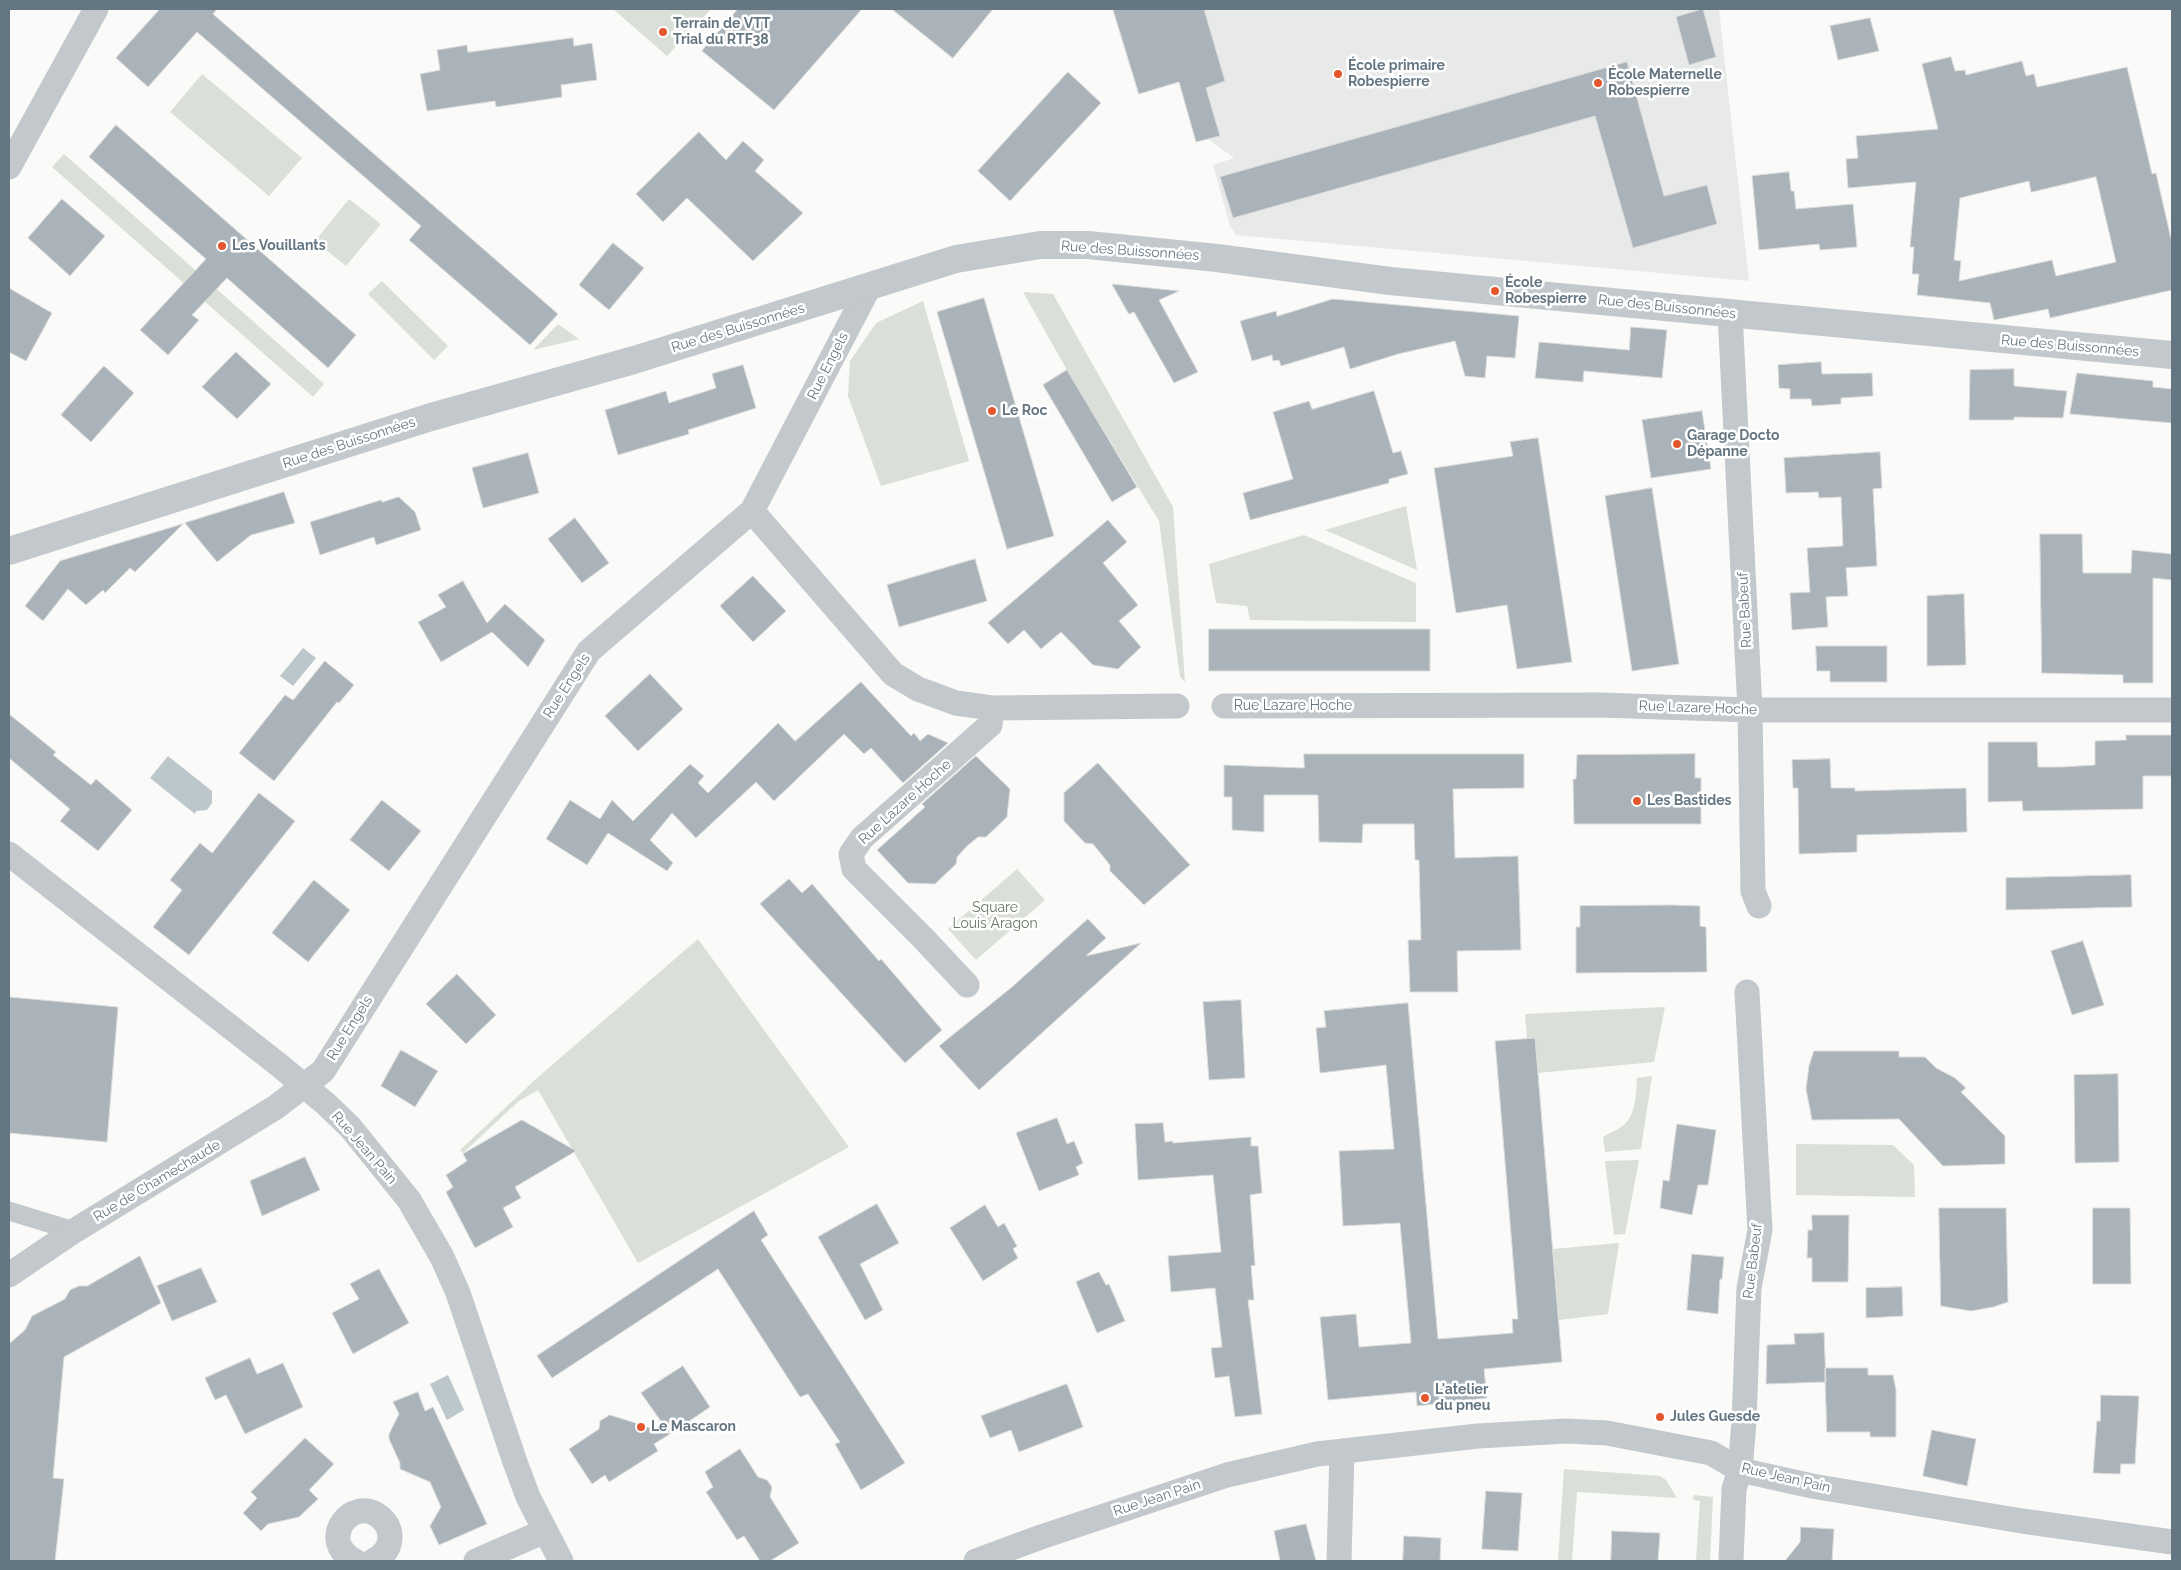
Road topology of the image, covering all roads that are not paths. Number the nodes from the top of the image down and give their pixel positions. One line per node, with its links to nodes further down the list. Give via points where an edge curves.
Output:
1 (96, 9): 2 (street)
2 (9, 167)
3 (869, 287): 4 (street, Rue des Buissonnées, via 986,252 1040,245 1088,245 1390,281); 6 (street, Rue Engels); 7 (street, Rue des Buissonnées, via 634,360 431,417)
4 (1730, 313): 5 (street, Rue des Buissonnées); 11 (street, Rue Babeuf)
5 (2172, 355)
6 (752, 511): 10 (street, via 893,674 918,689 956,703); 17 (street, Rue Engels, via 589,651 323,1072)
7 (9, 551)
8 (1177, 706): 10 (street)
9 (1224, 706): 11 (street, Rue Lazare Hoche, via 1601,705)
10 (992, 708): 15 (street, Rue Lazare Hoche, via 990,725 862,838 851,854 854,869)
11 (1750, 710): 12 (street, Rue Lazare Hoche); 14 (street, Rue Babeuf, via 1754,891)
12 (2172, 710)
13 (9, 854): 17 (street, Rue Jean Pain)
14 (1759, 906)
15 (966, 985)
16 (1747, 992): 22 (street, Rue Babeuf, via 1760,1230 1749,1288)
17 (305, 1086): 19 (street, Rue de Chamechaude, via 186,1164); 23 (street, Rue Jean Pain, via 350,1128 409,1200 442,1257 458,1294 528,1497)
18 (9, 1211): 19 (street)
19 (74, 1231): 20 (street, Rue de Chamechaude)
20 (9, 1275)
21 (1342, 1451): 22 (street, Rue Jean Pain, via 1478,1436 1566,1431 1607,1433 1711,1453); 30 (street, Rue Jean Pain, via 1226,1475); 31 (street)
22 (1740, 1470): 24 (street, Rue Jean Pain, via 1812,1486); 32 (street, Rue Babeuf, via 1734,1489)
23 (545, 1531): 28 (street); 29 (street, Rue Jean Pain)
24 (2169, 1548)
25 (395, 1551): 26 (street, via 387,1525 375,1513 350,1514 339,1527 337,1536 342,1552); 27 (street, via 387,1550)
26 (355, 1561)
27 (373, 1561)
28 (476, 1561)
29 (561, 1561)
30 (976, 1561)
31 (1339, 1561)
32 (1730, 1561)

